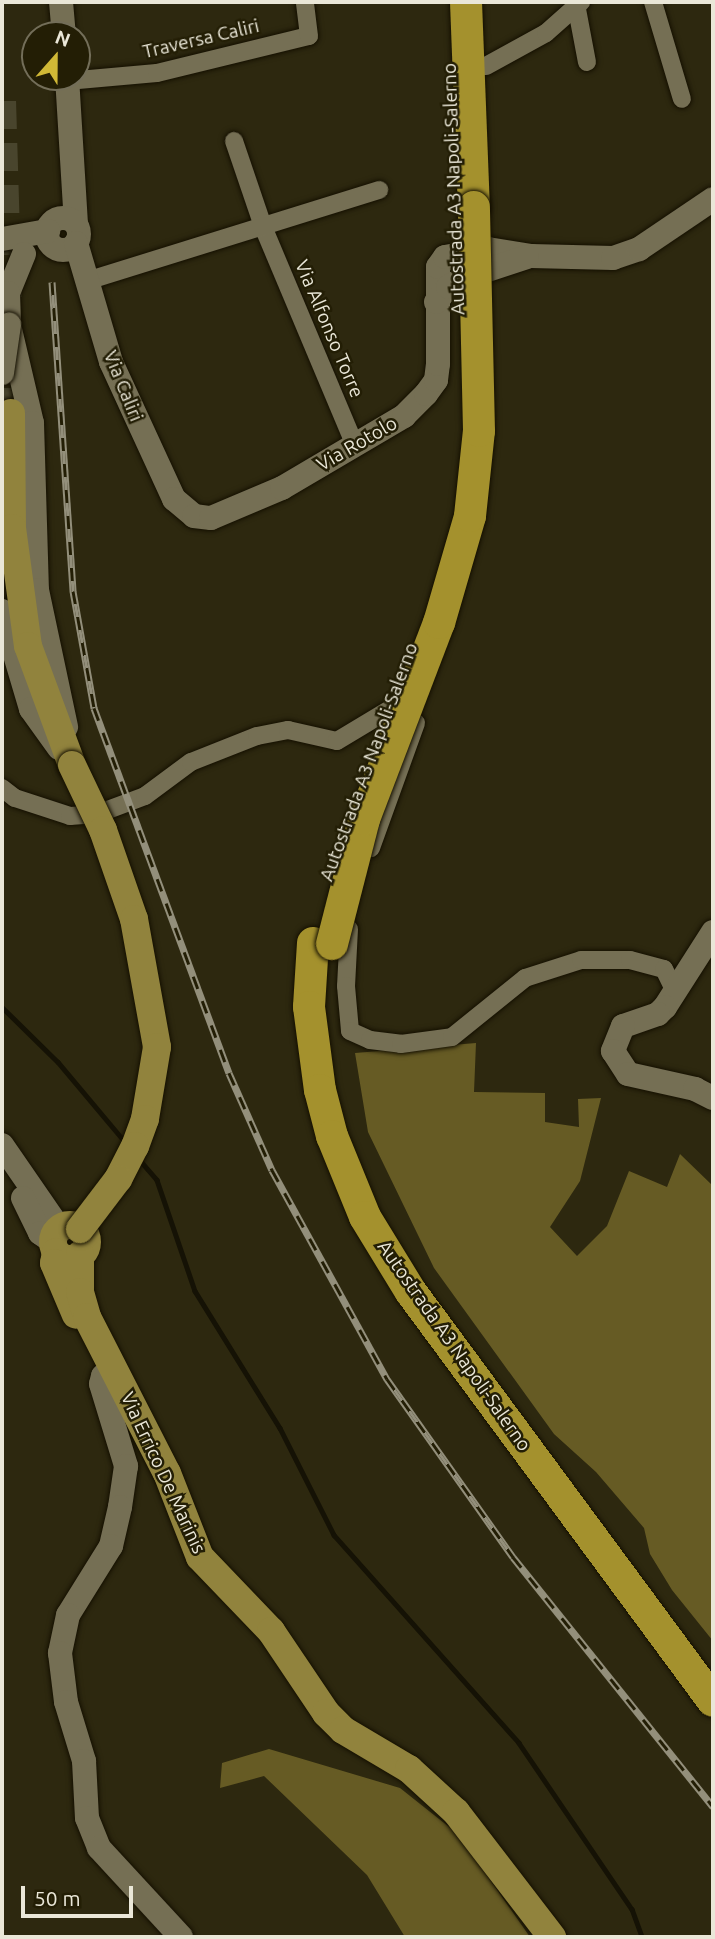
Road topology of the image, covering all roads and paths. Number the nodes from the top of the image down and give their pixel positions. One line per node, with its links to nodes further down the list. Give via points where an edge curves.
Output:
1 (61, 2): 7 (street)
2 (305, 2): 10 (street, Traversa Caliri, via 309,36 156,73)
3 (446, 2): 16 (highway, Autostrada A3 Napoli-Salerno)
4 (466, 2): 16 (highway, Autostrada A3 Napoli-Salerno)
5 (653, 2): 12 (street)
6 (579, 3): 8 (street); 9 (street, via 546,33)
7 (63, 21)
8 (587, 62)
9 (486, 66)
10 (91, 77)
11 (67, 91): 18 (street, Via Caliri)
12 (682, 99)
13 (234, 141): 17 (street)
14 (379, 190): 17 (street)
15 (713, 199): 26 (street, Via Rotolo, via 639,249 612,258 531,256 448,286 436,302 436,380 404,416)
16 (464, 207): 32 (highway, Autostrada A3 Napoli-Salerno, bridge, via 479,431 470,516 439,623)
17 (264, 229): 21 (street); 26 (street, Via Alfonso Torre)
18 (64, 236): 19 (street); 20 (street); 21 (street, Via Caliri)
19 (2, 239)
20 (13, 256): 22 (street)
21 (90, 280): 27 (street, Via Caliri, via 111,362 174,499)
22 (5, 287): 23 (street)
23 (9, 325): 24 (street, bridge); 29 (street, bridge, via 32,423 37,590)
24 (2, 373)
25 (10, 412): 29 (main road, via 12,528 28,646)
26 (355, 445): 27 (street, Via Rotolo, via 237,509 211,518)
27 (194, 516)
28 (2, 611): 29 (street, via 32,709)
29 (72, 765): 37 (main road, bridge, via 103,830 134,919 157,1047 145,1119 135,1146 118,1179)
30 (2, 788): 33 (street, via 15,798 71,816 97,814 145,796 191,762 257,736 288,730 337,741 349,737 427,686 370,849 345,945 350,1031 370,1040 401,1044 452,1037 525,978 581,960 630,960 664,968)
31 (713, 932): 33 (street)
32 (323, 944): 39 (highway, Autostrada A3 Napoli-Salerno, via 339,1085 362,1163 379,1201 421,1270); 40 (highway, Autostrada A3 Napoli-Salerno, via 309,1007 320,1090 332,1136 365,1217 411,1292)
33 (675, 992): 34 (street, via 658,1014 623,1026 613,1051 628,1074)
34 (712, 1095)
35 (2, 1145): 37 (street)
36 (2, 1161): 37 (street, via 40,1233)
37 (66, 1242): 38 (main road, Via Errico De Marinis, via 80,1292)
38 (111, 1361): 41 (street, via 101,1384 126,1466 120,1507 111,1546 68,1615 60,1653 66,1702 84,1761 87,1818 99,1848); 42 (main road, Via Errico De Marinis, via 167,1473 200,1557 271,1631 334,1722 409,1769 456,1812)
39 (713, 1666)
40 (713, 1701)
41 (181, 1937)
42 (552, 1937)

